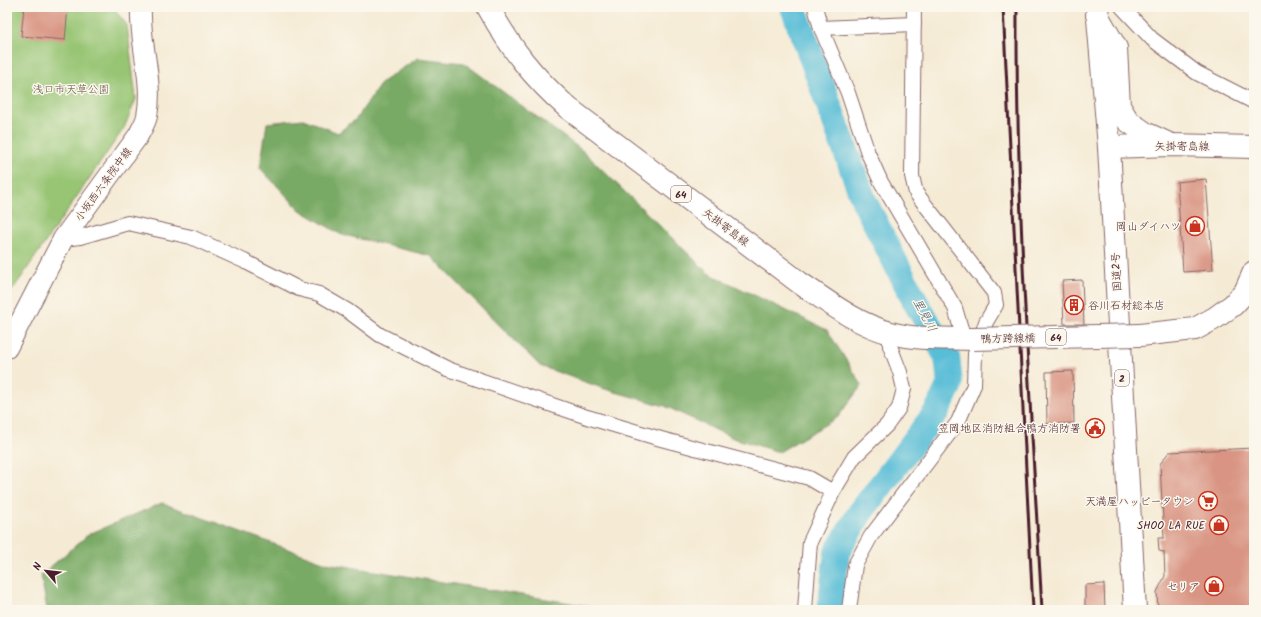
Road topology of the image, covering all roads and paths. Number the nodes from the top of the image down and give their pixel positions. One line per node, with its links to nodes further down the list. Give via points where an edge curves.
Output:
1 (141, 7): 13 (main road, 小坂西六条院中線, via 140,19 148,89 147,116 130,147)
2 (488, 7): 15 (main road, 矢掛寄島線 / 64, via 521,61 542,85 568,108 835,307 864,322)
3 (815, 7): 8 (street)
4 (914, 7): 7 (street)
5 (1122, 7): 9 (street, via 1152,39 1197,73)
6 (1097, 11): 10 (main road, via 1116,48 1119,106 1128,121 1145,133); 11 (main road, 国道2号 / 2)
7 (914, 24): 8 (street); 20 (street, via 912,176 916,193 994,293 996,305 986,322 975,354 974,385 968,402 958,422 871,536 855,565)
8 (821, 28): 16 (street, via 848,93 873,165 955,308)
9 (1254, 102)
10 (1171, 145): 11 (main road, 矢掛寄島線); 12 (main road, 矢掛寄島線)
11 (1109, 147): 21 (main road, 国道2号 / 2)
12 (1254, 147)
13 (63, 239): 17 (main road, 小坂西六条院中線); 18 (street, via 80,237 128,223 191,238 244,261 298,289 319,294 348,311 380,335 448,369 653,437 809,478)
14 (1254, 272): 16 (main road, 鴨方跨線橋 / 64, bridge, via 1245,292 1232,305 1195,329 1140,335)
15 (900, 335): 16 (main road, 矢掛寄島線 / 64); 18 (street, via 890,346 904,389 899,408 887,425 854,457)
16 (964, 339)
17 (7, 348)
18 (834, 492): 19 (street, via 810,542)
19 (805, 610)
20 (849, 610)
21 (1135, 610)

